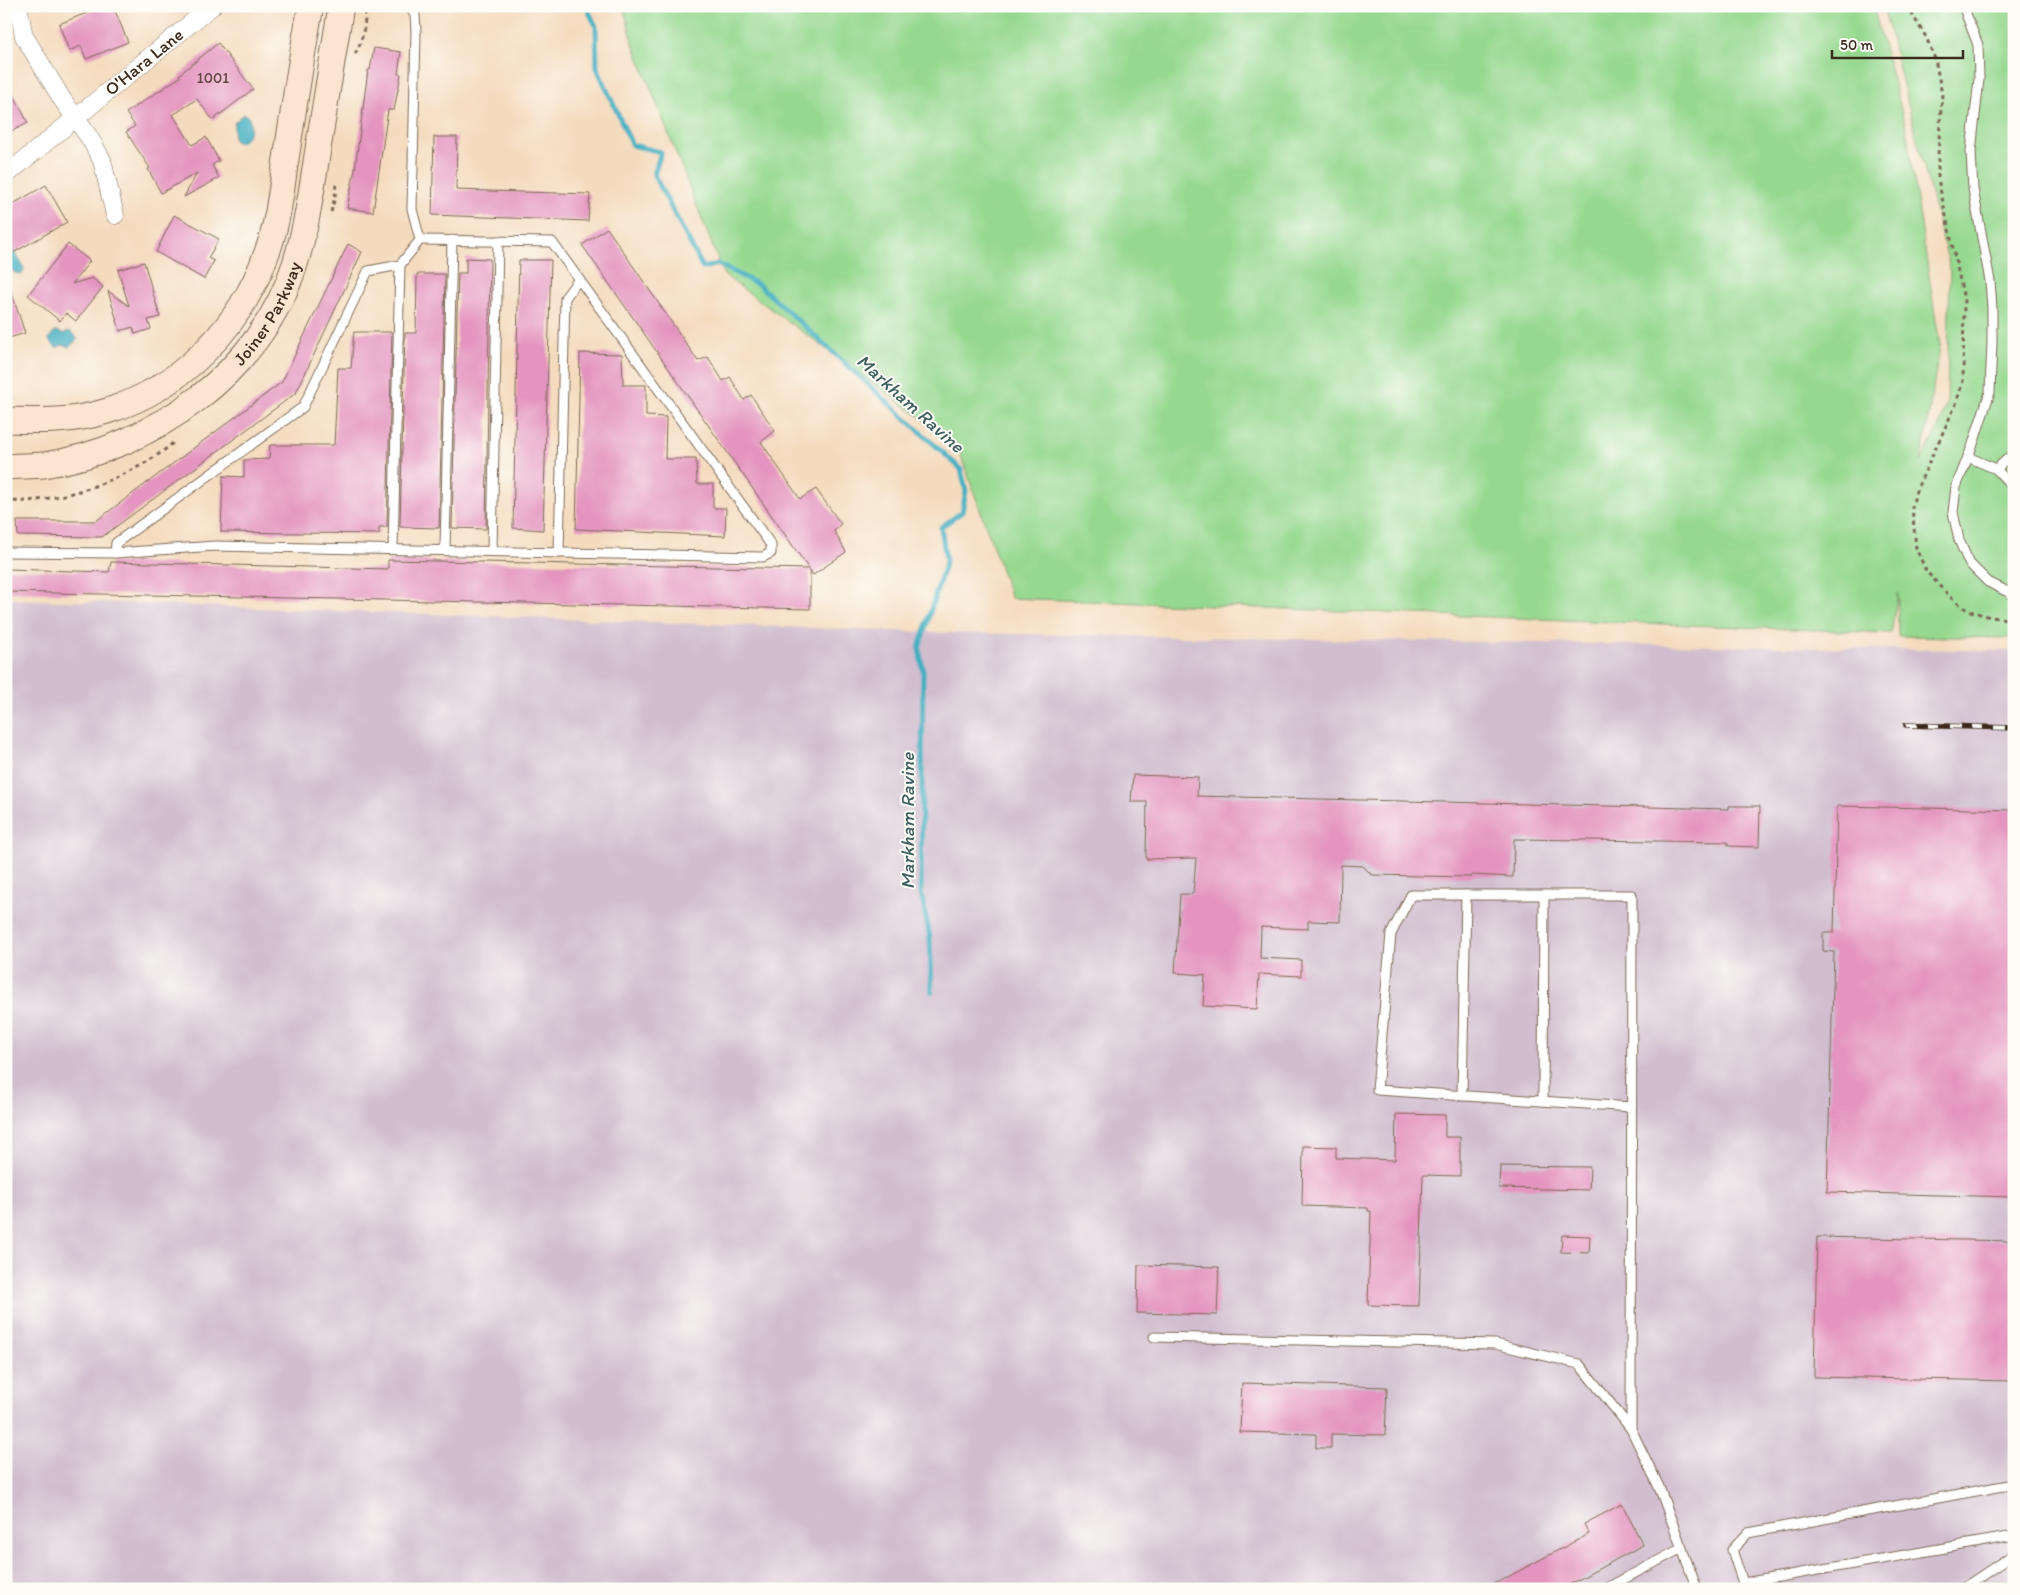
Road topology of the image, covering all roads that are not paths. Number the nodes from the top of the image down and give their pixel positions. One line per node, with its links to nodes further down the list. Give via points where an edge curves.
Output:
1 (18, 6): 7 (street, via 24,36)
2 (212, 6): 7 (street, O'Hara Lane)
3 (311, 6): 15 (street, Joiner Parkway, via 279,204 267,255 249,294 229,325 173,379 107,411 44,422)
4 (340, 6): 18 (street, Joiner Parkway, via 308,212 294,265 275,308 254,342 220,380 191,405 158,426 82,456 44,465)
5 (410, 6): 10 (lane, via 415,15 416,31 412,209)
6 (1963, 6): 17 (lane, via 1978,46 1979,79 1971,152 1973,189 1992,308 1990,392)
7 (77, 118): 8 (street, O'Hara Lane); 9 (street, via 102,160)
8 (6, 175)
9 (115, 215)
10 (420, 240): 11 (lane); 13 (lane)
11 (452, 240): 12 (lane); 22 (lane)
12 (498, 241): 14 (lane, via 552,242); 23 (lane)
13 (400, 265): 21 (lane); 26 (lane, via 368,271 303,407 116,543)
14 (579, 279): 25 (lane, via 565,298); 25 (lane, via 771,545 771,552 763,556)
15 (6, 420)
16 (2014, 453): 19 (lane)
17 (1968, 457): 19 (lane); 27 (lane, via 1956,487 1953,512 1959,540 1969,562 1988,582)
18 (6, 467)
19 (1996, 469): 20 (lane)
20 (2014, 488)
21 (393, 549): 22 (lane); 26 (lane, via 215,546)
22 (445, 550): 23 (lane)
23 (492, 551): 25 (lane)
24 (6, 552): 26 (lane)
25 (559, 552)
26 (115, 553)
27 (2014, 595)
28 (1466, 895): 29 (lane); 30 (lane); 30 (lane, via 1411,895 1391,934 1377,1090)
29 (1544, 895): 31 (lane); 32 (lane, via 1632,895)
30 (1462, 1096): 31 (lane)
31 (1543, 1101): 32 (lane)
32 (1631, 1107): 34 (lane)
33 (1154, 1337): 34 (lane, via 1496,1344 1579,1364)
34 (1631, 1429): 37 (lane)
35 (2014, 1484): 39 (lane, via 1748,1534 1732,1550)
36 (2014, 1536): 39 (lane)
37 (1682, 1548): 40 (lane); 41 (lane)
38 (2014, 1554): 42 (lane)
39 (1744, 1586)
40 (1605, 1589)
41 (1698, 1589)
42 (1962, 1589)

